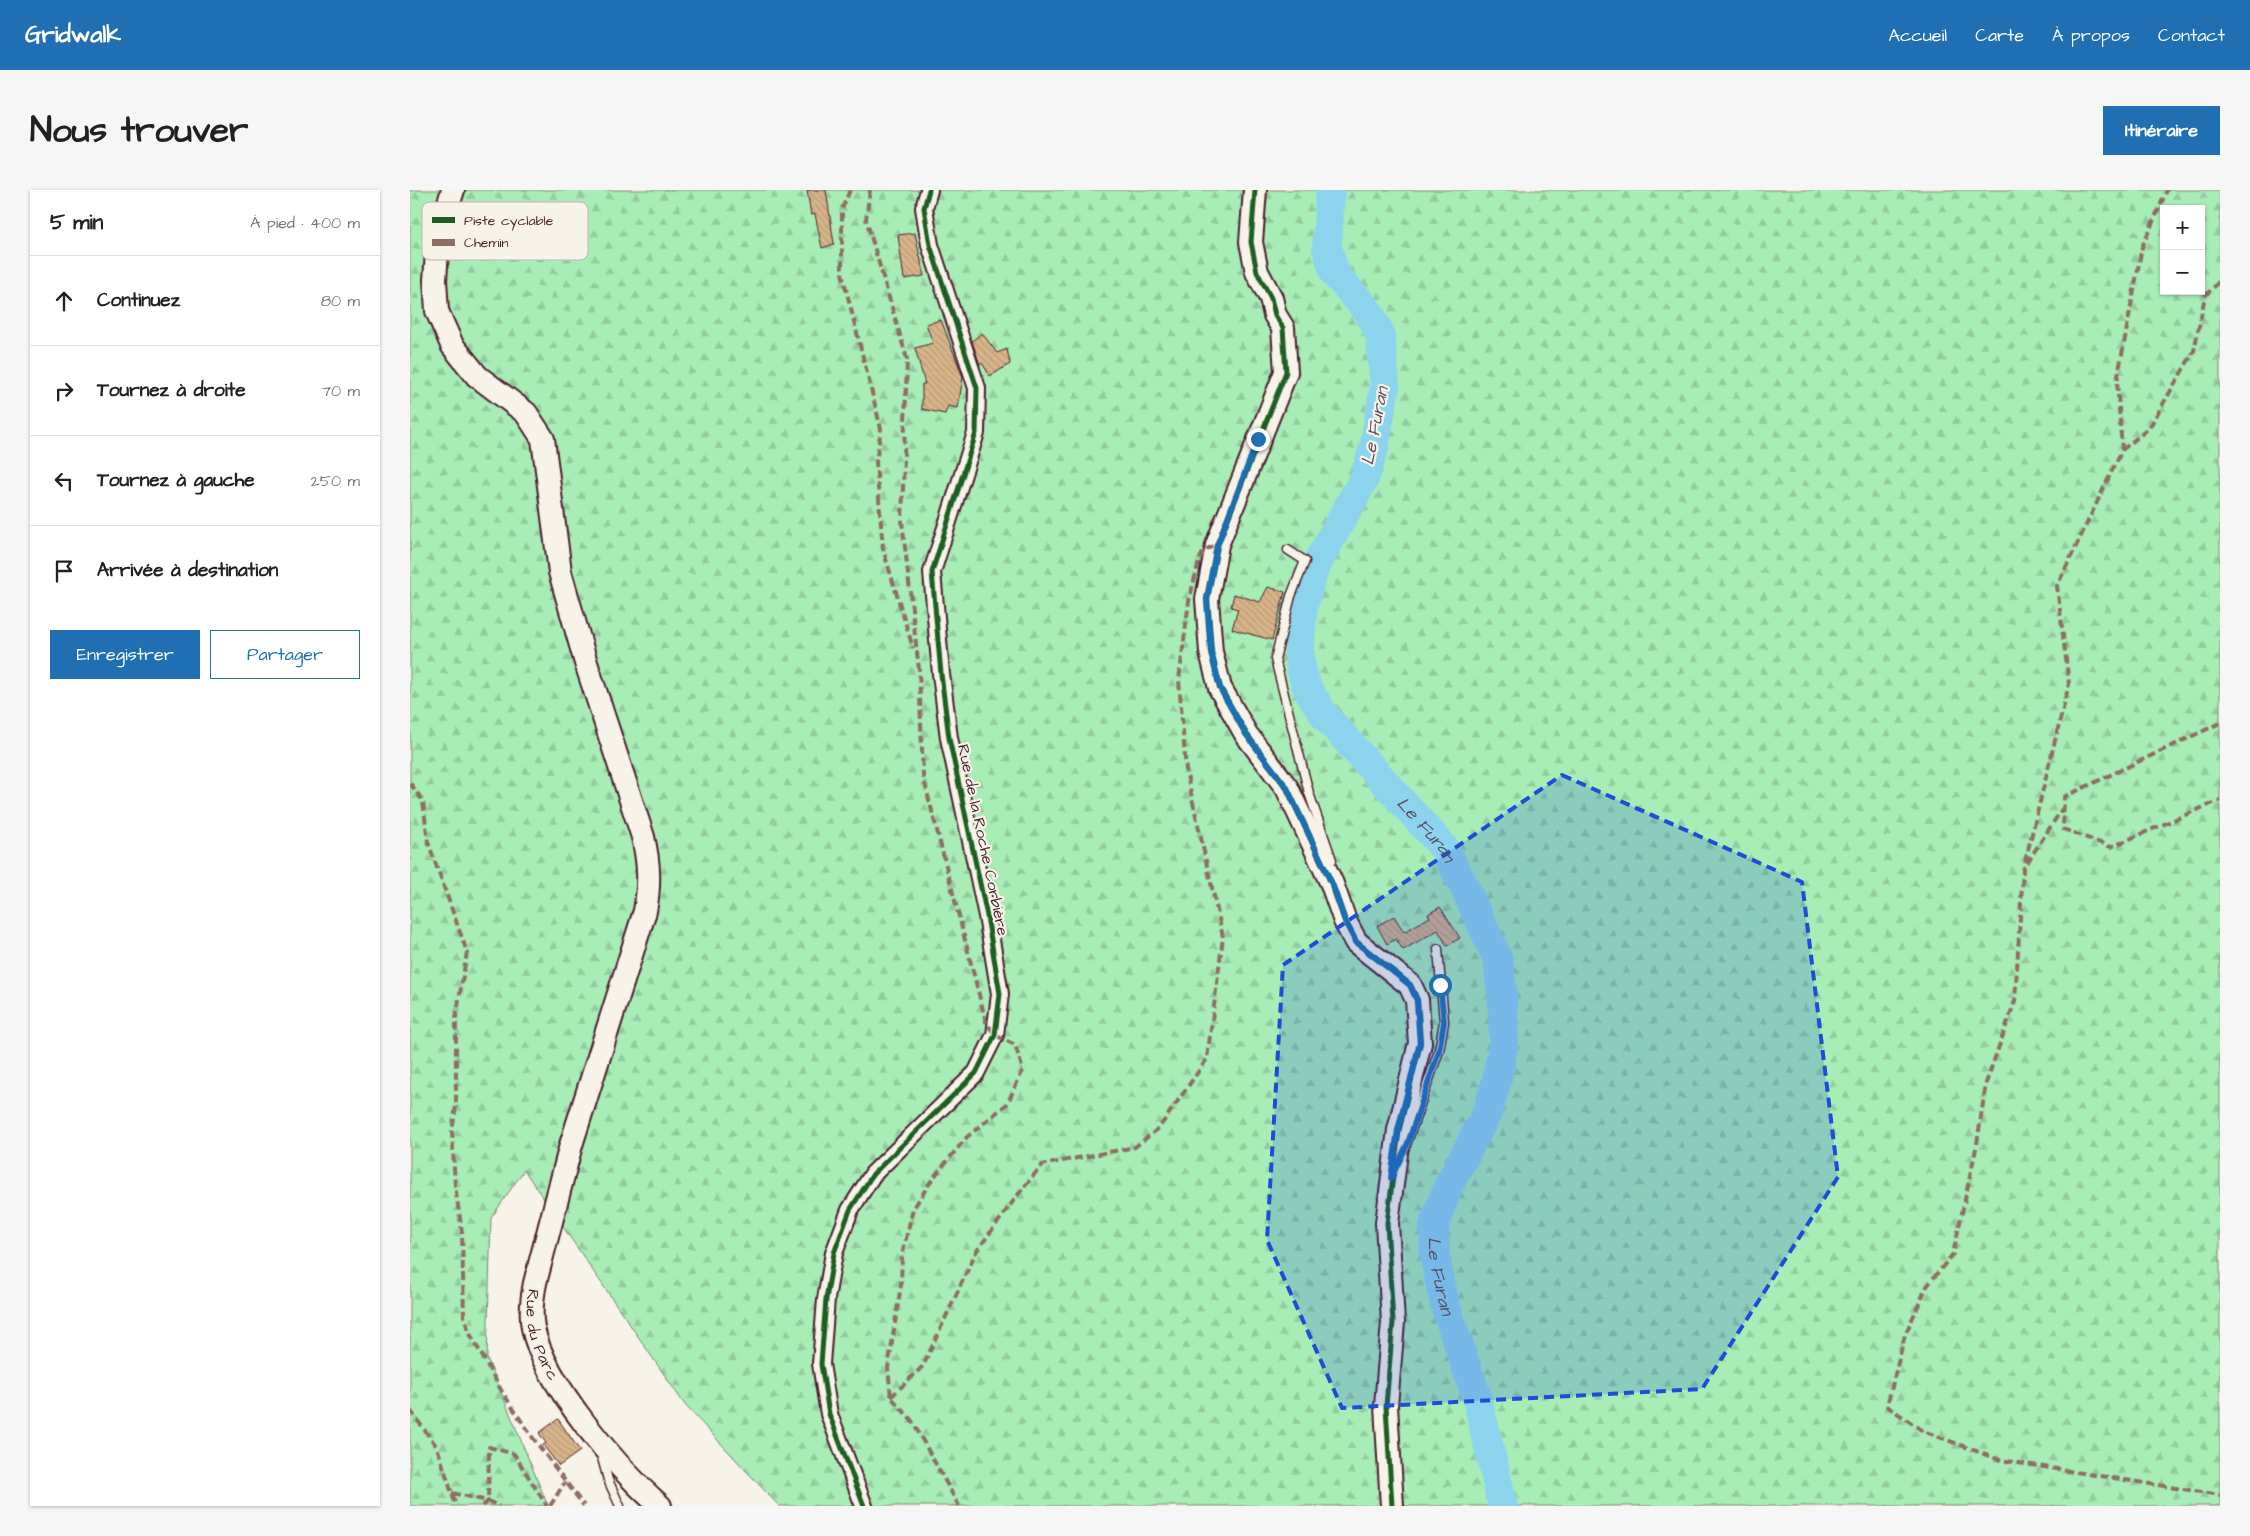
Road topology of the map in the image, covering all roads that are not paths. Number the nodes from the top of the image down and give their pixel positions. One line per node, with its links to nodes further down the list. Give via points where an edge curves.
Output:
1 (454, 190): 4 (main road, Rue du Parc)
2 (929, 190): 13 (street, Rue de la Roche Corbière, via 924,208 930,245 977,388 976,433 932,572 941,674 949,738 1000,994 995,1035 976,1073 873,1174 850,1210 834,1254 826,1299 821,1364 829,1414)
3 (1255, 190): 7 (main road, via 1251,242 1274,315 1283,328 1286,372 1217,546 1207,599 1211,652 1220,688 1246,734 1287,788)
4 (450, 202)
5 (436, 260): 10 (main road, Rue du Parc, via 437,311 452,345 477,376 526,412 543,439 560,572 650,866 645,911 584,1102 531,1305 534,1328 553,1376)
6 (1288, 550): 7 (lane, via 1305,560 1290,596 1275,659 1308,793 1332,861)
7 (1332, 884): 9 (main road, via 1356,942 1410,985 1417,1000 1420,1043 1398,1130)
8 (1438, 949): 9 (lane, via 1444,1022 1439,1051 1408,1143)
9 (1391, 1178): 14 (main road, via 1387,1222 1393,1322 1386,1406)
10 (596, 1436): 11 (lane, via 608,1480); 12 (main road, Rue du Parc, via 641,1489)
11 (620, 1506)
12 (660, 1506)
13 (864, 1506)
14 (1392, 1506)

